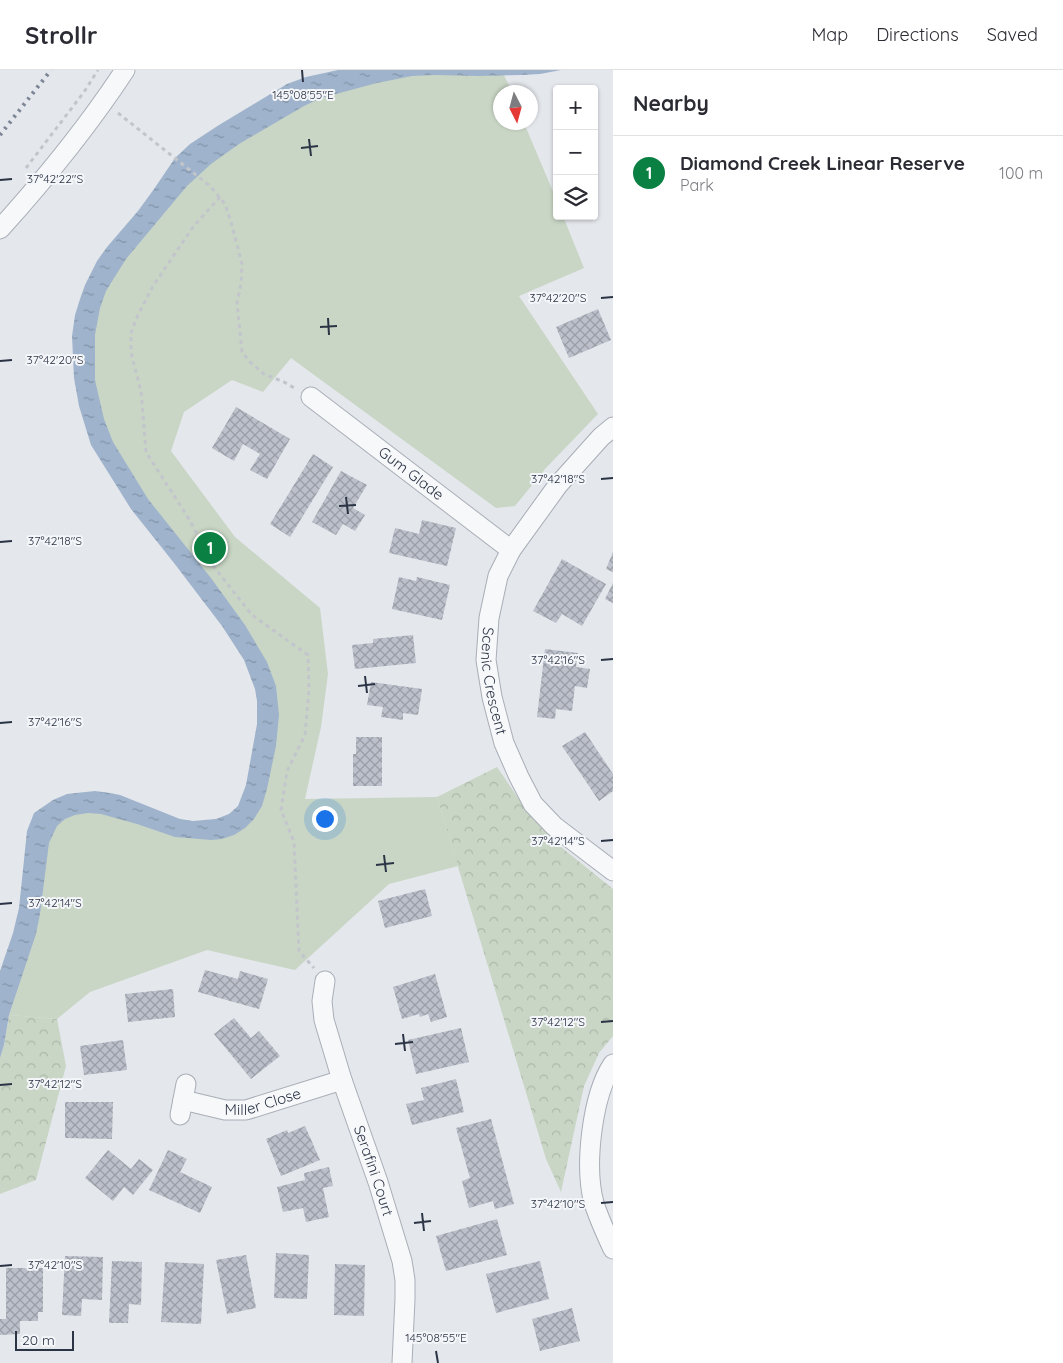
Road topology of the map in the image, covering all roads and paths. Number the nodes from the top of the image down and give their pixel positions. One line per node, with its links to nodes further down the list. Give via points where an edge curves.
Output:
1 (98, 70): 4 (path)
2 (125, 70): 3 (street)
3 (104, 102): 5 (path); 6 (street)
4 (24, 170)
5 (220, 197): 7 (path, via 228,212 240,256 242,274 237,303 242,352 264,374); 11 (path, via 193,227 153,286 131,333 131,353 141,391 146,452 189,519 214,567 252,615 308,655 305,736 288,771 281,810 294,842 300,951)
6 (0, 229)
7 (311, 397): 9 (street, Gum Glade)
8 (613, 427): 9 (street, Scenic Crescent, via 558,485)
9 (510, 550): 10 (street, Scenic Crescent, via 496,585 486,660 504,743 533,804 554,826)
10 (613, 871)
11 (325, 981): 13 (street, Serafini Court, via 322,1011)
12 (613, 1064): 15 (street, via 600,1091 590,1158 594,1202)
13 (342, 1080): 14 (street, Miller Close, via 246,1110 225,1110); 16 (street, Serafini Court, via 402,1261 405,1280)
14 (183, 1100)
15 (613, 1249)
16 (402, 1363)

